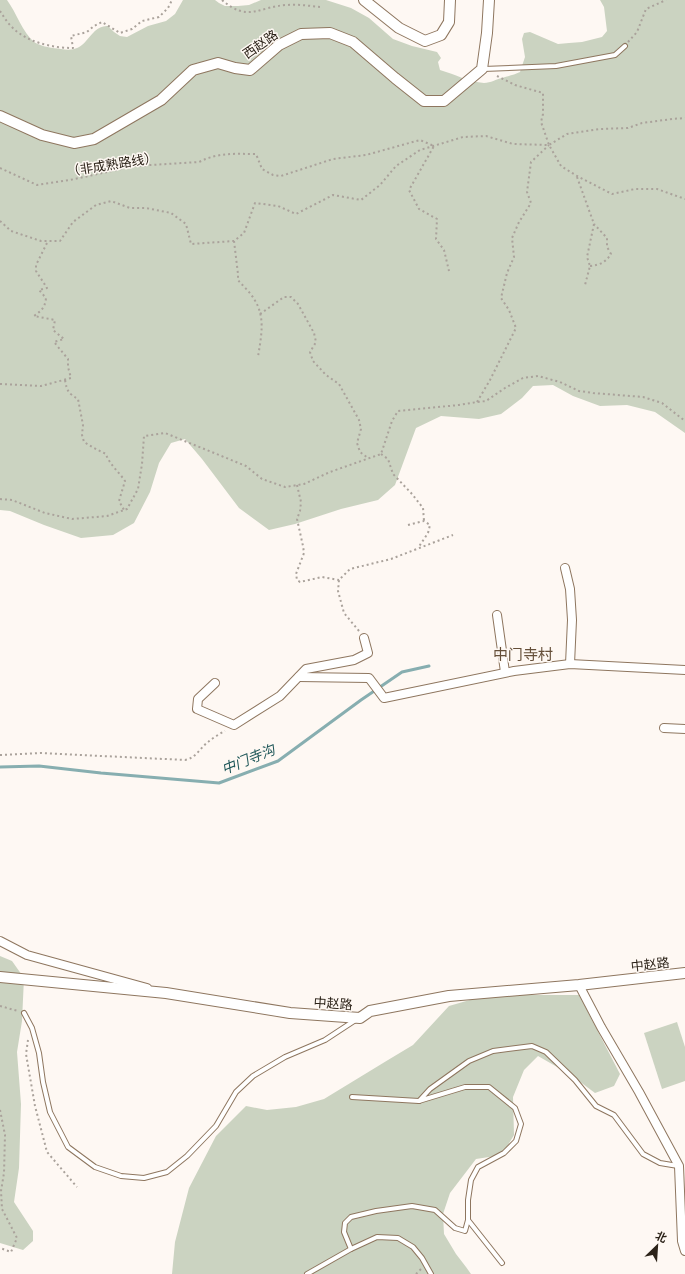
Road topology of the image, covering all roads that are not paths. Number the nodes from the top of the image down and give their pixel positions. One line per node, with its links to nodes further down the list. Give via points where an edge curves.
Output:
1 (364, 0): 2 (street, via 399,28 425,41 441,36 450,22)
2 (450, 0)
3 (489, 0): 5 (street)
4 (625, 46): 5 (lane, via 615,55 556,66)
5 (482, 69): 6 (street, 西赵路, via 444,101 424,101 353,42 330,33 301,34 279,45 250,70 218,63 193,70 162,100 94,139 74,143 42,136)
6 (0, 116)
7 (565, 568): 10 (street, via 570,589 572,620)
8 (497, 615): 12 (street)
9 (364, 638): 13 (street, via 368,653 354,660 306,669)
10 (570, 664): 11 (street); 12 (street)
11 (685, 670)
12 (505, 672): 13 (street, via 384,698 369,678)
13 (299, 677): 14 (street, via 280,696 234,725 197,709 198,699)
14 (215, 683)
15 (664, 728): 16 (street)
16 (685, 729)
17 (0, 941): 21 (street, via 27,955)
18 (685, 973): 20 (street, 中赵路)
19 (0, 977): 21 (street, 中赵路)
20 (579, 985): 23 (street, 中赵路, via 450,996 370,1011); 26 (street)
21 (166, 993): 23 (street, 中赵路, via 290,1013)
22 (24, 1013): 23 (lane, via 32,1028 39,1053 50,1112 68,1147 95,1167 121,1176 144,1178 167,1172 187,1156 216,1126 236,1092 253,1076 285,1057 326,1040)
23 (360, 1018)
24 (352, 1097): 25 (lane)
25 (419, 1101): 26 (lane, via 430,1089 469,1060 493,1051 532,1046 546,1052 575,1080 596,1106 614,1115 643,1154 660,1163); 27 (lane, via 465,1087 489,1087 515,1108 521,1124 516,1141 504,1153 478,1167 471,1180)
26 (679, 1166): 29 (street, via 682,1241)
27 (468, 1220): 28 (lane, via 465,1231 455,1228 435,1210 412,1206 351,1217 345,1222 344,1228); 30 (lane)
28 (351, 1249): 31 (lane); 32 (lane, via 377,1237 398,1238 413,1247)
29 (685, 1251)
30 (502, 1263)
31 (307, 1274)
32 (431, 1274)

